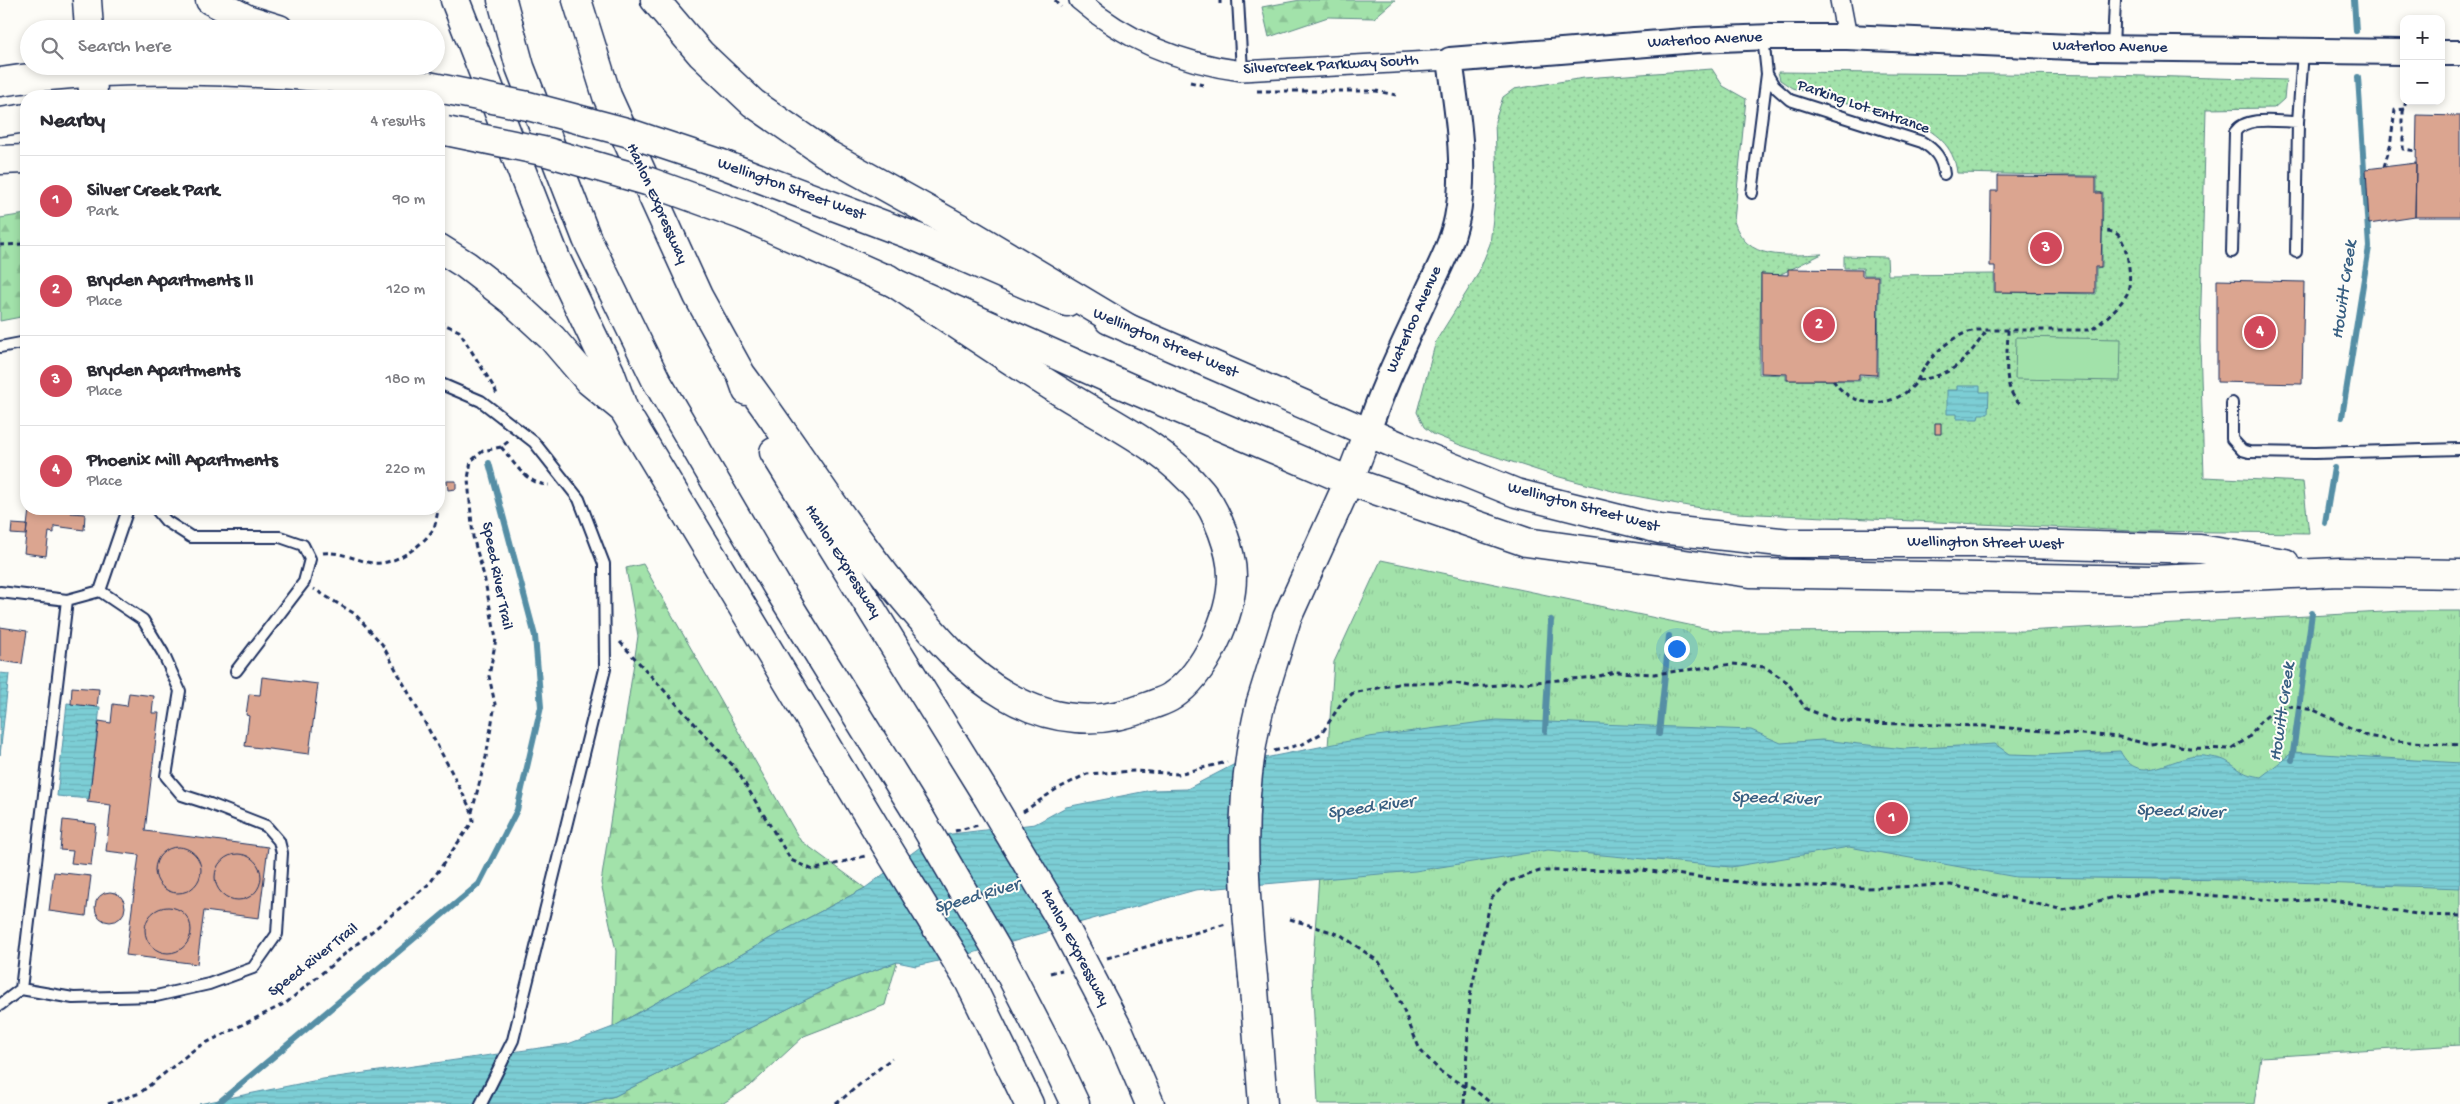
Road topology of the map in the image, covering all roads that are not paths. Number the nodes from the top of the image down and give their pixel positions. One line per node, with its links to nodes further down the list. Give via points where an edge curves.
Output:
1 (87, 0): 11 (main road)
2 (210, 0): 12 (main road)
3 (455, 0): 45 (main road, via 556,259 610,372)
4 (502, 0): 61 (main road, bridge, via 520,67 587,239 656,380 1003,960)
5 (577, 0): 42 (main road, Hanlon Expressway, via 608,96 698,296)
6 (655, 0): 39 (main road, via 701,54 753,103 826,153)
7 (1078, 0): 21 (street, Silvercreek Parkway South, via 1121,32 1158,50 1200,64)
8 (1238, 0): 21 (lane)
9 (1840, 0): 14 (street)
10 (2115, 0): 15 (lane)
11 (88, 20)
12 (250, 20)
13 (1763, 38): 14 (street, Waterloo Avenue); 20 (street, Waterloo Avenue, via 1696,40); 22 (lane)
14 (1847, 38): 15 (street, Waterloo Avenue)
15 (2113, 48): 16 (street, Waterloo Avenue)
16 (2303, 51): 17 (street, Waterloo Avenue); 29 (lane)
17 (2400, 52)
18 (2445, 53): 19 (street)
19 (2460, 53)
20 (1450, 60): 21 (street, Silvercreek Parkway South); 46 (street, Waterloo Avenue, via 1460,158 1456,219 1444,257 1378,402)
21 (1242, 71)
22 (1767, 74): 33 (lane, Parking Lot Entrance, via 1774,86 1790,100 1922,142 1939,156); 34 (lane)
23 (170, 75): 25 (main road, Wellington Street West)
24 (374, 75): 39 (main road, Wellington Street West, bridge, via 528,106 608,127 722,164 920,239)
25 (92, 78): 26 (main road, Wellington Street West)
26 (0, 82)
27 (20, 119): 28 (main road)
28 (0, 122)
29 (2298, 122): 36 (lane, via 2248,122 2235,132); 37 (lane)
30 (445, 131): 38 (main road, Wellington Street West, bridge, via 547,152 638,178 744,216)
31 (20, 159): 32 (main road)
32 (0, 160)
33 (1944, 174)
34 (1752, 193)
35 (445, 252): 45 (main road, via 511,300 552,338 589,380)
36 (2232, 252)
37 (2296, 252)
38 (887, 278): 42 (main road, via 1066,395 1164,454 1203,494 1224,532 1232,576 1225,619 1206,661 1172,696 1124,716 1081,720 1039,712 1004,694 967,668 881,571); 48 (main road, Wellington Street West, via 1130,388)
39 (1131, 330): 46 (main road, Wellington Street West)
40 (20, 343): 41 (lane)
41 (0, 346)
42 (741, 374): 62 (main road, Hanlon Expressway, bridge, via 757,421 769,443 1063,924 1118,1029)
43 (445, 386): 59 (lane, via 481,401 534,442 579,499 604,564 605,669 513,1040)
44 (2232, 403): 47 (lane, via 2232,439 2242,450 2249,452)
45 (624, 410): 60 (main road, bridge, via 873,844 969,981)
46 (1368, 432): 48 (main road, Waterloo Avenue); 51 (main road, Wellington Street West, via 1516,493 1659,529 1790,543 1987,543 2200,549)
47 (2460, 449)
48 (1349, 481): 51 (main road, Wellington Street West, via 1526,542 1750,573 2153,580); 63 (main road, Waterloo Avenue, bridge, via 1287,618 1250,744 1244,809 1245,894)
49 (126, 515): 53 (lane)
50 (161, 515): 56 (lane, via 192,537 280,537 302,545 310,559 304,582)
51 (2340, 572): 52 (main road, Wellington Street West)
52 (2460, 574)
53 (100, 591): 55 (lane); 57 (lane, via 143,620 163,653 180,692 166,776 182,795 266,826 279,841 282,853 277,934 253,968 209,984 156,996 73,998)
54 (0, 592): 55 (lane)
55 (67, 600): 57 (lane)
56 (236, 671)
57 (21, 989): 58 (lane)
58 (0, 1005)
59 (481, 1104)
60 (1029, 1104)
61 (1075, 1104)
62 (1150, 1104)
63 (1263, 1104)

